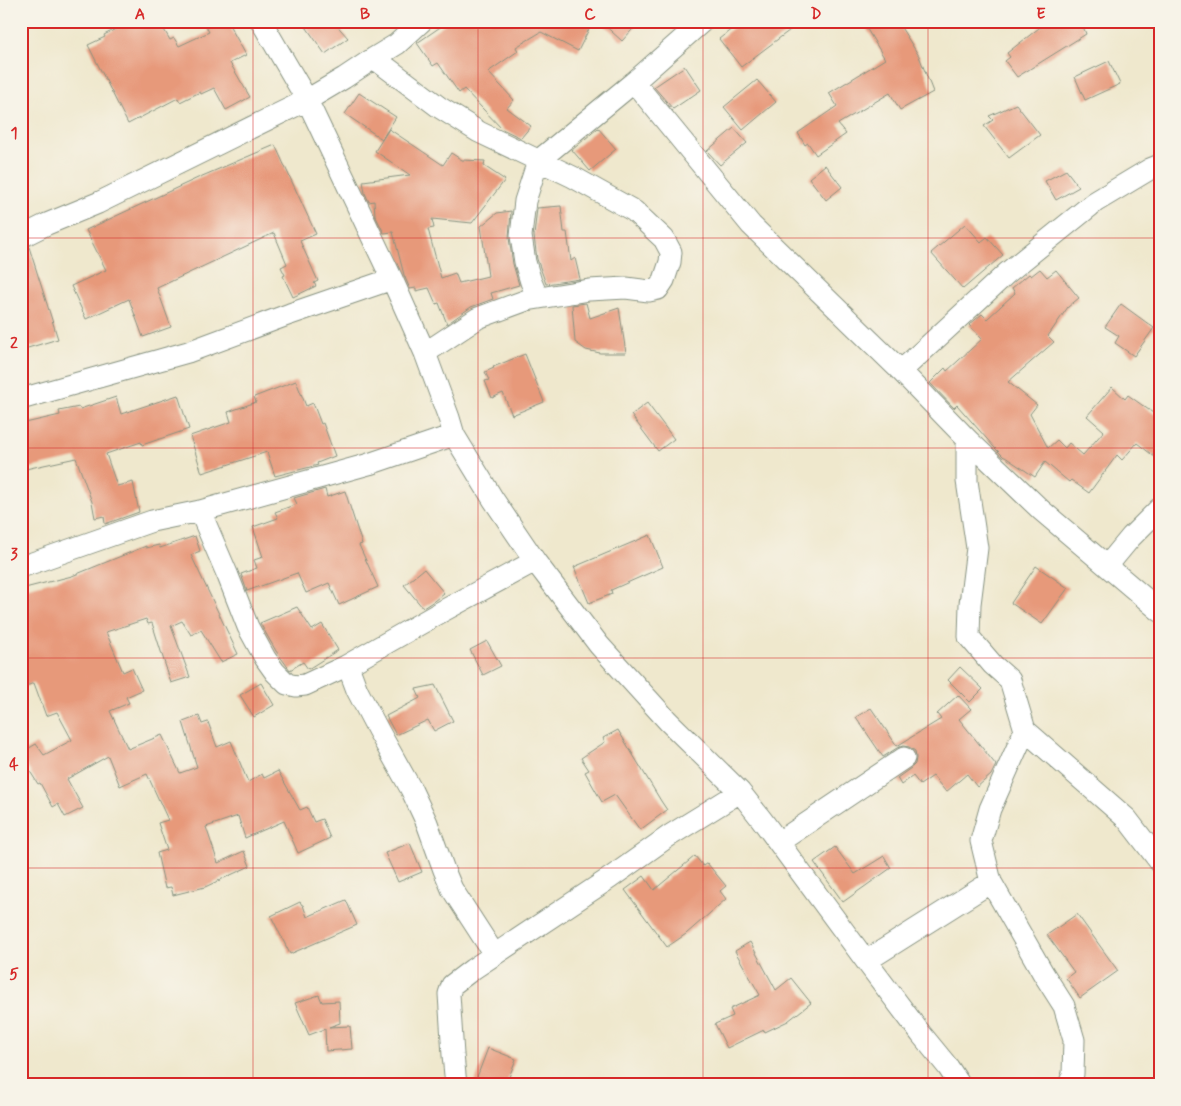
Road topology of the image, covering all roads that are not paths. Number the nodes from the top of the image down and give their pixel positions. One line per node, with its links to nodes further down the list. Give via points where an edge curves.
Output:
1 (261, 21): 6 (street)
2 (422, 21): 4 (street, via 397,44)
3 (703, 21): 5 (street)
4 (374, 58): 6 (street); 7 (street, via 439,107 479,132)
5 (634, 82): 7 (street); 13 (street, via 750,225)
6 (307, 100): 9 (street, via 98,203); 10 (street)
7 (538, 161): 11 (street, via 525,201 521,236 525,262); 11 (street, via 634,211 664,239 670,252 670,262 658,289 589,290)
8 (1160, 165): 13 (street, via 1095,202 1043,243)
9 (21, 237)
10 (392, 279): 12 (street); 14 (street, via 188,352)
11 (538, 298): 12 (street, via 478,318)
12 (424, 353): 15 (street)
13 (901, 371): 16 (street)
14 (21, 400)
15 (454, 435): 17 (street, via 369,464); 19 (street)
16 (967, 439): 20 (street, via 1041,510); 24 (street, via 967,481 977,548 969,637 1010,680)
17 (200, 511): 21 (street, via 152,521); 23 (street, via 248,627 275,672 288,684 296,686)
18 (1158, 512): 20 (street)
19 (534, 561): 23 (street); 26 (street, via 599,645 668,722)
20 (1107, 566): 22 (street)
21 (21, 567)
22 (1160, 611)
23 (346, 666): 30 (street, via 411,789 452,889)
24 (1025, 730): 28 (street, via 1127,819); 29 (street, via 990,809 981,841)
25 (904, 758): 27 (street)
26 (740, 792): 27 (street); 30 (street)
27 (780, 842): 31 (street)
28 (1160, 862)
29 (991, 882): 31 (street); 34 (street, via 1064,1006 1074,1040)
30 (494, 954): 32 (street, via 450,989)
31 (866, 961): 33 (street)
32 (456, 1085)
33 (960, 1085)
34 (1069, 1085)

